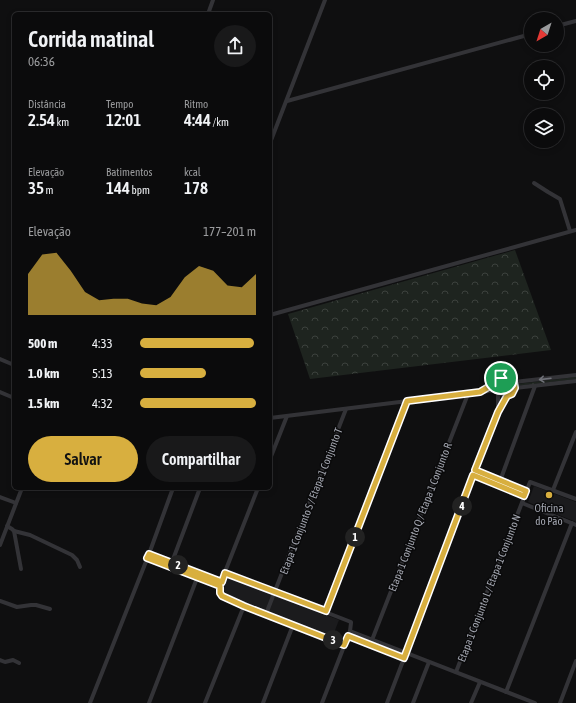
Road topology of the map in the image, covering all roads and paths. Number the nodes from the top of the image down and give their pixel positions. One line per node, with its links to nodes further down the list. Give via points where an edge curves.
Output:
1 (214, 0): 3 (street)
2 (325, 0): 7 (street)
3 (209, 12)
4 (576, 21): 5 (street)
5 (564, 24)
6 (524, 36): 7 (street)
7 (287, 101): 8 (street)
8 (272, 138)
9 (534, 183): 11 (street, via 560,199)
10 (576, 230): 11 (street)
11 (570, 231): 12 (street)
12 (272, 314)
13 (0, 359): 14 (street)
14 (12, 364)
15 (576, 375): 18 (street, one-way to 18)
16 (576, 381): 19 (street)
17 (497, 382): 18 (street, via 507,377); 22 (street); 23 (street)
18 (514, 382): 20 (street)
19 (536, 386): 20 (street); 36 (street)
20 (515, 388): 25 (street, via 512,394)
21 (0, 392): 26 (street)
22 (480, 392): 23 (street); 24 (street)
23 (498, 392): 25 (street); 29 (street)
24 (468, 394): 27 (street); 67 (street, Etapa 1 Conjunto Q / Etapa 1 Conjunto R)
25 (507, 396): 29 (street)
26 (12, 397)
27 (407, 401): 28 (street); 62 (street)
28 (346, 409): 30 (street); 58 (street, Etapa 1 Conjunto S / Etapa 1 Conjunto T)
29 (498, 412): 34 (street)
30 (287, 416): 31 (street); 33 (street)
31 (272, 418)
32 (576, 432): 41 (street)
33 (272, 454)
34 (475, 470): 35 (street); 36 (street)
35 (473, 475): 42 (street); 69 (street)
36 (500, 481): 42 (street)
37 (21, 490): 45 (street)
38 (172, 490): 51 (street)
39 (199, 490): 52 (street)
40 (257, 490): 55 (street)
41 (553, 490): 42 (street, via 530,482); 44 (street)
42 (525, 493): 46 (street, Etapa 1 Conjunto L / Etapa 1 Conjunto N)
43 (0, 497): 45 (street)
44 (576, 499)
45 (16, 503): 48 (street)
46 (522, 503): 47 (street); 74 (street, Etapa 1 Conjunto L / Etapa 1 Conjunto N)
47 (574, 524): 76 (street)
48 (7, 526): 49 (street); 50 (street)
49 (14, 531): 53 (street, via 72,555); 54 (street)
50 (0, 545)
51 (148, 556): 52 (street); 56 (street); 78 (street)
52 (172, 562): 56 (street)
53 (80, 567)
54 (21, 569)
55 (225, 573): 57 (street); 58 (street)
56 (198, 575): 57 (street); 79 (street)
57 (221, 584): 60 (street, via 221,596)
58 (276, 592): 62 (street); 63 (street, Etapa 1 Conjunto S / Etapa 1 Conjunto T)
59 (0, 601): 61 (street, via 17,607 36,605)
60 (244, 606): 63 (street); 80 (street)
61 (50, 609)
62 (326, 611): 65 (street, via 350,621)
63 (266, 614): 64 (street)
64 (294, 625): 68 (street); 81 (street)
65 (350, 631): 66 (street); 67 (street)
66 (348, 636): 68 (street); 69 (street)
67 (372, 640): 69 (street)
68 (344, 645): 82 (street)
69 (405, 655): 72 (street); 83 (street)
70 (0, 660): 73 (street, via 13,660)
71 (576, 661): 87 (street)
72 (429, 662): 74 (street); 84 (street)
73 (19, 663)
74 (456, 672): 75 (street)
75 (480, 682): 76 (street); 85 (street)
76 (506, 692): 77 (street)
77 (529, 702): 86 (street)
78 (90, 703)
79 (149, 703)
80 (205, 703)
81 (263, 703)
82 (322, 703)
83 (387, 703)
84 (413, 703)
85 (471, 703)
86 (535, 703)
87 (560, 703)

